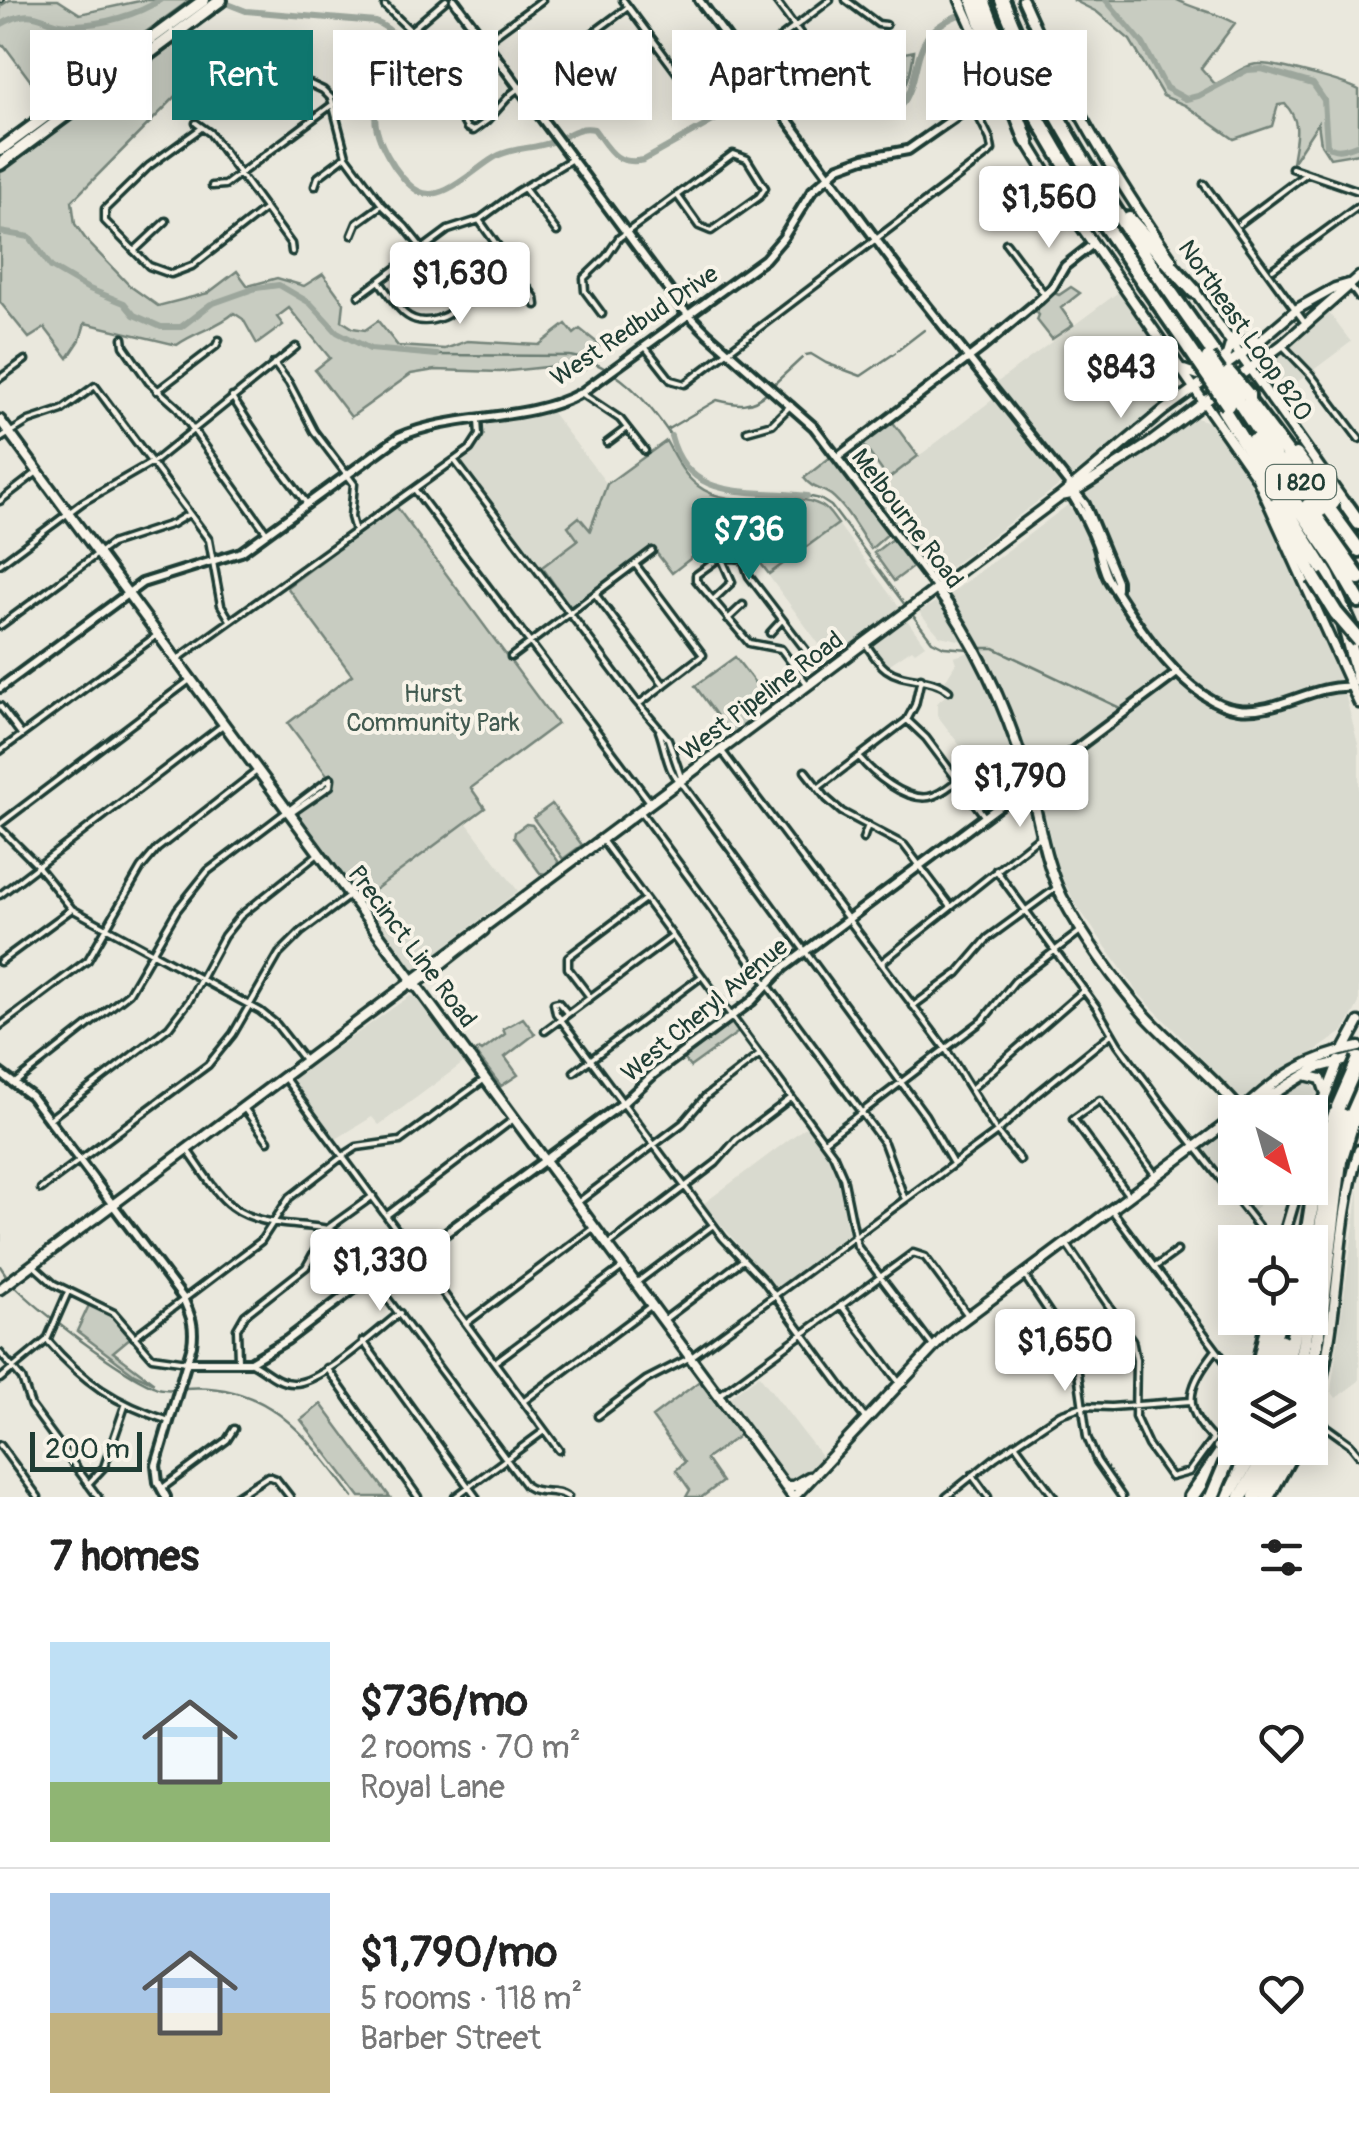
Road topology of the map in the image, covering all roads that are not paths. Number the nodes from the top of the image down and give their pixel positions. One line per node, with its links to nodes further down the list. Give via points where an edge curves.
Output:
1 (204, 0): 20 (main road)
2 (221, 0): 21 (main road)
3 (446, 0): 22 (street)
4 (454, 0): 23 (street, Melbourne Road)
5 (542, 0): 29 (street)
6 (623, 0): 16 (street)
7 (699, 0): 25 (street)
8 (775, 0): 19 (street)
9 (830, 0): 19 (street)
10 (846, 0): 18 (street)
11 (983, 0): 17 (highway, I 820)
12 (965, 1): 17 (highway)
13 (1024, 2): 81 (main road, Northeast Loop 820, via 1088,134)
14 (385, 6): 22 (street)
15 (1004, 6): 49 (highway, I 820)
16 (628, 7): 24 (street); 31 (street)
17 (980, 22): 27 (main road); 46 (highway); 101 (highway, I 820, via 1114,237)
18 (886, 25)
19 (796, 28): 26 (street)
20 (173, 30)
21 (174, 30)
22 (411, 30)
23 (476, 30)
24 (596, 30)
25 (721, 30)
26 (793, 30)
27 (982, 30)
28 (172, 31): 47 (main road); 51 (main road)
29 (498, 32)
30 (498, 60): 33 (street, Melbourne Road)
31 (672, 66)
32 (313, 85): 34 (street)
33 (518, 88): 35 (street)
34 (333, 104): 54 (street)
35 (498, 108)
36 (337, 120): 48 (street)
37 (462, 120): 38 (street, via 469,130)
38 (486, 120)
39 (543, 120): 50 (street, Melbourne Road)
40 (787, 120): 55 (street)
41 (953, 120): 55 (street, via 908,150 850,162)
42 (980, 120): 71 (street, via 992,145 988,154)
43 (1016, 120): 46 (main road)
44 (196, 123): 45 (street)
45 (200, 129): 54 (street); 75 (street, via 104,212)
46 (1027, 142): 72 (main road)
47 (0, 150)
48 (346, 156): 58 (street); 62 (street)
49 (1077, 156): 81 (highway, via 1088,160 1148,243); 101 (highway, I 820)
50 (572, 159): 59 (street); 69 (street, Melbourne Road)
51 (0, 164)
52 (1292, 168): 53 (street)
53 (1307, 173): 60 (street); 67 (street)
54 (240, 174): 57 (street); 64 (street)
55 (828, 175): 71 (street); 88 (street, West Redbud Drive, via 765,259)
56 (1204, 184): 86 (street)
57 (212, 186)
58 (316, 186)
59 (524, 188): 65 (street); 68 (street)
60 (1359, 191)
61 (677, 196): 61 (street, via 701,228 716,229 765,188 740,154 733,154); 69 (street)
62 (382, 205): 70 (street); 74 (street)
63 (1359, 206): 77 (street)
64 (265, 208): 75 (street, via 183,272 165,274); 76 (street)
65 (479, 220): 74 (street, via 448,230); 85 (street)
66 (166, 221): 75 (street)
67 (1239, 224)
68 (556, 232)
69 (627, 233): 87 (street, via 584,278); 88 (street, Melbourne Road)
70 (352, 235)
71 (876, 240): 97 (street); 100 (street)
72 (1092, 242): 82 (street, via 1062,264); 104 (main road)
73 (1006, 243): 82 (street)
74 (422, 249): 79 (street); 79 (street, via 464,292 464,301 449,313 438,320 411,318)
75 (134, 251)
76 (292, 252)
77 (1273, 269)
78 (1359, 277): 80 (main road)
79 (379, 281): 83 (street)
80 (1349, 284): 84 (street); 86 (main road, West Pipeline Road); 89 (main road, West Pipeline Road)
81 (1194, 291): 91 (main road, Northeast Loop 820)
82 (1046, 293): 100 (street)
83 (360, 296)
84 (1359, 298)
85 (536, 305)
86 (1297, 310): 89 (street); 92 (main road, West Pipeline Road)
87 (602, 314)
88 (688, 314): 95 (street, West Redbud Drive); 97 (street, Melbourne Road)
89 (1305, 323): 94 (main road, West Pipeline Road)
90 (123, 338): 109 (street)
91 (1227, 338): 92 (main road); 98 (main road, Northeast Loop 820); 104 (main road, via 1227,355 1198,375)
92 (1262, 338): 98 (main road, West Pipeline Road)
93 (219, 340): 109 (street)
94 (1282, 345): 99 (main road, West Pipeline Road); 126 (street)
95 (645, 346): 97 (street, via 681,384); 110 (street, West Redbud Drive)
96 (296, 347): 103 (street)
97 (728, 352): 114 (street, Melbourne Road)
98 (1238, 356): 105 (main road, Northeast Loop 820); 107 (main road, West Pipeline Road)
99 (1268, 356): 105 (main road, West Pipeline Road); 108 (main road, via 1258,369)
100 (969, 358): 130 (street); 136 (street)
101 (1208, 359): 113 (highway, bridge); 113 (highway, I 820, bridge, via 1216,389); 113 (highway, I 820, bridge, via 1229,374)
102 (24, 360): 106 (street)
103 (274, 364): 111 (street); 134 (street)
104 (1180, 368): 107 (main road); 115 (main road, via 1180,392)
105 (1248, 371): 108 (main road, Northeast Loop 820); 112 (main road, West Pipeline Road)
106 (0, 378)
107 (1193, 388): 112 (main road); 115 (main road, West Pipeline Road)
108 (1262, 389): 119 (main road, via 1242,386 1218,402); 140 (main road, Northeast Loop 820)
109 (156, 391): 122 (street)
110 (581, 393): 117 (street, West Redbud Drive); 120 (street)
111 (232, 397): 122 (street); 139 (street)
112 (1203, 402): 116 (main road, West Pipeline Road); 119 (main road)
113 (1235, 402): 146 (highway); 147 (highway, via 1248,401); 151 (highway); 153 (highway, I 820); 156 (highway, I 820); 157 (highway)
114 (792, 406): 123 (street, via 772,424); 130 (street, Melbourne Road)
115 (1162, 411): 121 (main road, West Pipeline Road)
116 (1184, 416): 119 (main road, via 1203,414); 128 (main road, West Pipeline Road)
117 (478, 418): 131 (street, via 474,445); 134 (street, West Redbud Drive, via 409,432)
118 (0, 420): 124 (main road, Precinct Line Road)
119 (1222, 427): 135 (main road)
120 (626, 428): 127 (street); 129 (street)
121 (1140, 429): 128 (main road); 136 (main road, West Pipeline Road)
122 (195, 431): 132 (street); 145 (street)
123 (747, 431)
124 (9, 432): 125 (street); 132 (street, via 62,410 95,386); 133 (main road, Precinct Line Road)
125 (0, 439)
126 (1359, 439)
127 (606, 443)
128 (1139, 450): 136 (main road, West Pipeline Road)
129 (645, 451)
130 (838, 457): 158 (street, Melbourne Road)
131 (455, 461): 137 (street); 165 (street)
132 (151, 464): 141 (street); 142 (street)
133 (38, 472): 138 (street); 141 (main road, Precinct Line Road)
134 (347, 474): 139 (street, West Redbud Drive); 144 (street, via 356,490)
135 (1256, 478): 174 (highway, bridge); 178 (main road)
136 (1071, 489): 158 (main road, West Pipeline Road); 179 (street, via 1111,585)
137 (415, 490): 144 (street); 173 (street)
138 (0, 500)
139 (307, 504): 145 (street, West Redbud Drive)
140 (1346, 506): 143 (highway)
141 (68, 513): 149 (main road, Precinct Line Road); 154 (street)
142 (189, 513): 149 (street); 152 (street, via 209,540)
143 (1359, 521)
144 (355, 531): 168 (street)
145 (267, 534): 152 (street, West Redbud Drive)
146 (1359, 536)
147 (1359, 550)
148 (652, 552): 155 (street)
149 (98, 553): 160 (main road, Precinct Line Road); 169 (street)
150 (721, 558): 162 (street, via 732,582); 162 (street, via 696,575); 167 (street, via 744,558 749,576)
151 (1318, 561): 174 (highway); 182 (highway, via 1348,634)
152 (215, 562): 160 (street, West Redbud Drive, via 150,579); 168 (street, via 221,605)
153 (1336, 562): 159 (highway, I 820); 163 (highway)
154 (0, 564)
155 (635, 564): 161 (street); 183 (street, via 704,655)
156 (1359, 566)
157 (1359, 578)
158 (936, 589): 172 (main road, West Pipeline Road); 201 (main road, Melbourne Road, via 978,655)
159 (1359, 590)
160 (127, 593): 171 (main road, Precinct Line Road); 186 (street, West Redbud Drive)
161 (595, 594): 165 (street); 183 (street)
162 (712, 600): 166 (street)
163 (1359, 601)
164 (743, 605): 166 (street)
165 (570, 612): 173 (street); 189 (street)
166 (728, 619): 177 (street, via 751,644 781,650)
167 (782, 620): 170 (street); 177 (street, via 808,654)
168 (231, 621): 176 (street)
169 (0, 626)
170 (770, 633)
171 (157, 634): 176 (main road, Precinct Line Road); 193 (street)
172 (865, 642): 180 (street, via 886,669); 184 (main road, West Pipeline Road)
173 (530, 643): 175 (street); 203 (street)
174 (1359, 643)
175 (511, 657)
176 (175, 660): 181 (main road, Precinct Line Road)
177 (794, 666): 184 (street)
178 (1344, 670): 182 (main road); 185 (street)
179 (1177, 673): 185 (street, via 1210,701 1239,709); 201 (street, West Cheryl Avenue)
180 (920, 678): 187 (street); 191 (street)
181 (190, 680): 192 (main road, Precinct Line Road); 208 (street)
182 (1355, 683): 185 (street); 188 (main road)
183 (664, 685): 189 (street)
184 (808, 685): 194 (main road, West Pipeline Road)
185 (1339, 686)
186 (0, 688)
187 (949, 691)
188 (1359, 703)
189 (638, 704): 200 (street, via 666,740)
190 (0, 706): 193 (street)
191 (906, 720): 196 (street); 199 (street)
192 (223, 725): 197 (main road, Precinct Line Road); 213 (street)
193 (22, 735): 195 (street)
194 (722, 750): 200 (main road, West Pipeline Road); 225 (street)
195 (0, 751)
196 (859, 757): 199 (street, via 878,778 919,797 939,794); 202 (street)
197 (257, 771): 205 (main road, Precinct Line Road); 226 (street, via 157,849)
198 (806, 771): 202 (street)
199 (958, 780): 206 (street)
200 (681, 782): 203 (main road, West Pipeline Road); 229 (street)
201 (1030, 785): 206 (street, West Cheryl Avenue); 209 (main road, Melbourne Road)
202 (818, 788): 207 (street, via 842,812)
203 (651, 803): 204 (main road, West Pipeline Road)
204 (640, 811): 211 (main road, West Pipeline Road); 237 (street)
205 (288, 813): 205 (street, via 330,786 331,778); 212 (main road, Precinct Line Road); 231 (street, via 200,879)
206 (986, 818): 214 (street, West Cheryl Avenue)
207 (868, 825): 210 (street); 214 (street, via 900,840)
208 (0, 826): 213 (street)
209 (1040, 836): 215 (street); 216 (main road, Melbourne Road)
210 (863, 838)
211 (602, 840): 219 (street); 236 (main road, West Pipeline Road)
212 (318, 854): 218 (main road, Precinct Line Road); 235 (street, via 246,909)
213 (36, 864): 217 (street); 221 (street)
214 (920, 866): 220 (street); 225 (street, West Cheryl Avenue)
215 (996, 870): 220 (street); 222 (street)
216 (1058, 888): 222 (street); 227 (main road, Melbourne Road)
217 (0, 894)
218 (349, 896): 236 (main road, Precinct Line Road); 240 (street, via 288,943)
219 (646, 899): 228 (street); 239 (street, via 568,957 566,965)
220 (950, 907): 233 (street)
221 (72, 908): 223 (street); 224 (street)
222 (1025, 910): 230 (street); 241 (street)
223 (81, 914): 224 (street); 226 (street)
224 (62, 916): 232 (street)
225 (849, 918): 229 (street, West Cheryl Avenue); 233 (street)
226 (107, 929): 231 (street); 246 (street, via 88,960)
227 (1082, 929): 230 (street); 265 (main road, Melbourne Road, via 1145,1014)
228 (673, 936): 234 (street); 239 (street)
229 (806, 950): 237 (street, West Cheryl Avenue); 262 (street)
230 (1055, 951): 238 (street); 249 (street)
231 (153, 953): 235 (street); 261 (street, via 121,1000)
232 (0, 962)
233 (882, 963): 241 (street)
234 (703, 976): 243 (street); 252 (street)
235 (201, 979): 240 (street); 275 (street, via 158,1037)
236 (414, 982): 253 (main road, West Pipeline Road); 260 (main road, Precinct Line Road)
237 (768, 984): 243 (street, West Cheryl Avenue); 272 (street)
238 (1084, 990): 248 (street); 264 (street)
239 (590, 997): 242 (street)
240 (249, 1005): 253 (street, via 273,1020); 289 (street, via 208,1064)
241 (913, 1006): 249 (street)
242 (568, 1014): 244 (street); 244 (street, via 554,1003)
243 (732, 1016): 250 (street); 270 (street, West Cheryl Avenue)
244 (561, 1019): 247 (street); 252 (street)
245 (1359, 1022): 251 (main road)
246 (0, 1026)
247 (545, 1031)
248 (1111, 1034): 278 (street); 283 (street)
249 (945, 1048): 262 (street); 264 (street)
250 (758, 1055): 268 (street); 281 (street)
251 (1356, 1055): 254 (main road); 254 (main road); 266 (main road, via 1306,1062); 269 (highway, bridge); 305 (highway, bridge, via 1323,1149)
252 (590, 1060): 256 (street); 270 (street)
253 (305, 1062): 259 (main road, West Pipeline Road)
254 (1338, 1062): 258 (main road); 269 (main road)
255 (0, 1072): 261 (street)
256 (574, 1072)
257 (1359, 1075): 269 (highway, bridge)
258 (1300, 1076): 267 (main road); 269 (main road, via 1322,1079)
259 (284, 1078): 271 (main road, West Pipeline Road); 286 (street)
260 (486, 1078): 273 (main road, Precinct Line Road); 286 (street, via 400,1141)
261 (16, 1082): 275 (street)
262 (901, 1082): 272 (street); 290 (street)
263 (1359, 1085): 269 (highway)
264 (972, 1088): 278 (street)
265 (1226, 1095)
266 (1263, 1095)
267 (1277, 1095)
268 (790, 1098): 280 (street); 292 (street)
269 (1348, 1100): 274 (main road); 282 (highway); 301 (highway); 306 (highway)
270 (622, 1103): 281 (street); 287 (street, West Cheryl Avenue)
271 (244, 1108): 279 (street); 285 (main road, West Pipeline Road)
272 (862, 1112): 280 (street); 296 (street, via 887,1149)
273 (516, 1118): 287 (main road, Precinct Line Road); 300 (street)
274 (1328, 1119)
275 (48, 1120): 289 (street)
276 (1359, 1124): 301 (highway)
277 (1218, 1130): 283 (main road)
278 (997, 1132): 288 (street); 290 (street)
279 (268, 1142)
280 (824, 1142): 309 (street, via 840,1168)
281 (654, 1145): 292 (street); 297 (street)
282 (1328, 1145)
283 (1196, 1147): 291 (main road); 304 (street)
284 (1359, 1150): 341 (main road)
285 (188, 1151): 298 (main road, West Pipeline Road); 302 (street, via 235,1211)
286 (344, 1156): 294 (street); 302 (street, via 296,1191)
287 (544, 1160): 297 (main road, Precinct Line Road); 313 (street, West Cheryl Avenue)
288 (1020, 1160)
289 (79, 1161): 293 (street); 298 (street)
290 (952, 1163): 296 (street)
291 (1156, 1176): 295 (main road); 295 (street, via 1100,1100 1073,1119)
292 (685, 1186): 303 (street); 311 (street)
293 (41, 1189)
294 (373, 1196): 300 (street); 308 (street)
295 (1128, 1196): 299 (main road)
296 (904, 1198): 309 (street)
297 (576, 1203): 307 (main road, Precinct Line Road)
298 (113, 1206): 315 (main road, West Pipeline Road); 325 (street)
299 (1112, 1209): 310 (main road); 317 (street)
300 (388, 1214): 313 (street)
301 (1332, 1215): 340 (highway)
302 (274, 1224): 308 (street); 325 (street, via 261,1242)
303 (714, 1225): 314 (street); 321 (street)
304 (1258, 1225)
305 (1312, 1225)
306 (1316, 1225)
307 (595, 1227): 311 (main road, Precinct Line Road); 331 (street)
308 (327, 1230): 319 (street, via 339,1234); 343 (street, via 306,1267 241,1319)
309 (853, 1236): 320 (street); 324 (street)
310 (1066, 1243): 318 (main road); 356 (street, via 1132,1340)
311 (608, 1244): 316 (main road, Precinct Line Road)
312 (1177, 1251): 317 (street)
313 (417, 1254): 319 (street, West Cheryl Avenue, via 394,1271); 331 (street)
314 (743, 1260): 324 (street); 330 (street)
315 (33, 1264): 322 (main road, West Pipeline Road); 323 (street)
316 (624, 1266): 321 (main road, Precinct Line Road); 346 (street)
317 (1155, 1267): 337 (street)
318 (1024, 1274): 329 (main road); 355 (street, via 1075,1351)
319 (372, 1276): 328 (street); 345 (street, West Cheryl Avenue)
320 (880, 1276): 327 (street); 329 (street, via 909,1255 922,1254); 336 (street)
321 (636, 1283): 326 (main road, Precinct Line Road)
322 (3, 1287)
323 (68, 1292): 333 (street, via 106,1307); 334 (street)
324 (774, 1294): 332 (street); 342 (street)
325 (183, 1298): 333 (street); 344 (street, via 194,1327)
326 (652, 1305): 330 (main road, Precinct Line Road); 352 (street)
327 (840, 1305): 332 (street); 350 (street)
328 (400, 1313): 335 (street); 368 (street)
329 (968, 1316): 336 (main road)
330 (664, 1320): 342 (main road, Precinct Line Road)
331 (468, 1322): 346 (street)
332 (802, 1333): 351 (street); 359 (street)
333 (134, 1337): 344 (street, via 152,1357)
334 (47, 1340): 348 (street); 354 (street)
335 (363, 1341): 347 (street); 380 (street)
336 (933, 1347): 350 (main road)
337 (1216, 1350): 339 (street); 353 (street, via 1193,1384)
338 (0, 1353): 348 (street)
339 (1220, 1355)
340 (1314, 1355)
341 (1327, 1355)
342 (691, 1358): 351 (main road, Precinct Line Road); 357 (street, via 646,1380)
343 (238, 1360): 344 (street); 345 (street)
344 (187, 1362): 358 (street)
345 (250, 1362): 347 (street, via 288,1383)
346 (495, 1362): 352 (street)
347 (327, 1368): 387 (street)
348 (14, 1369): 349 (street); 378 (street, via 31,1406)
349 (0, 1379)
350 (900, 1384): 359 (main road)
351 (718, 1396): 379 (main road, Precinct Line Road)
352 (524, 1401): 361 (street)
353 (1191, 1401): 356 (street); 356 (street, via 1213,1439 1189,1472 1170,1477 1139,1429)
354 (125, 1406): 358 (street); 378 (street, via 104,1467)
355 (1083, 1406): 356 (street); 363 (street); 395 (street, via 1093,1453)
356 (1134, 1406)
357 (598, 1416)
358 (169, 1421): 381 (street, via 156,1464)
359 (867, 1421): 376 (main road)
360 (234, 1430): 381 (street)
361 (545, 1430): 366 (street); 368 (street)
362 (1328, 1430): 367 (street)
363 (1015, 1444): 377 (street); 394 (street)
364 (0, 1445): 382 (street)
365 (1218, 1449): 396 (main road)
366 (559, 1450)
367 (1359, 1455)
368 (506, 1459): 380 (street); 390 (street, via 529,1489)
369 (1219, 1465): 397 (highway, bridge)
370 (1223, 1465): 398 (highway, bridge)
371 (1232, 1465): 398 (highway)
372 (1246, 1465): 399 (highway)
373 (1260, 1465): 400 (highway)
374 (1273, 1465): 401 (highway)
375 (1287, 1465): 402 (highway)
376 (814, 1476): 379 (main road); 391 (main road)
377 (972, 1476): 392 (street); 393 (street)
378 (88, 1484): 383 (street)
379 (785, 1486): 391 (main road, Precinct Line Road)
380 (469, 1487): 388 (street); 389 (street)
381 (164, 1493): 384 (street)
382 (38, 1497)
383 (98, 1497)
384 (150, 1497)
385 (235, 1497): 386 (street, via 264,1476 276,1479)
386 (290, 1497)
387 (418, 1497)
388 (455, 1497)
389 (476, 1497)
390 (568, 1497)
391 (793, 1497)
392 (946, 1497)
393 (988, 1497)
394 (1054, 1497)
395 (1122, 1497)
396 (1182, 1497)
397 (1195, 1497)
398 (1211, 1497)
399 (1226, 1497)
400 (1242, 1497)
401 (1255, 1497)
402 (1270, 1497)

